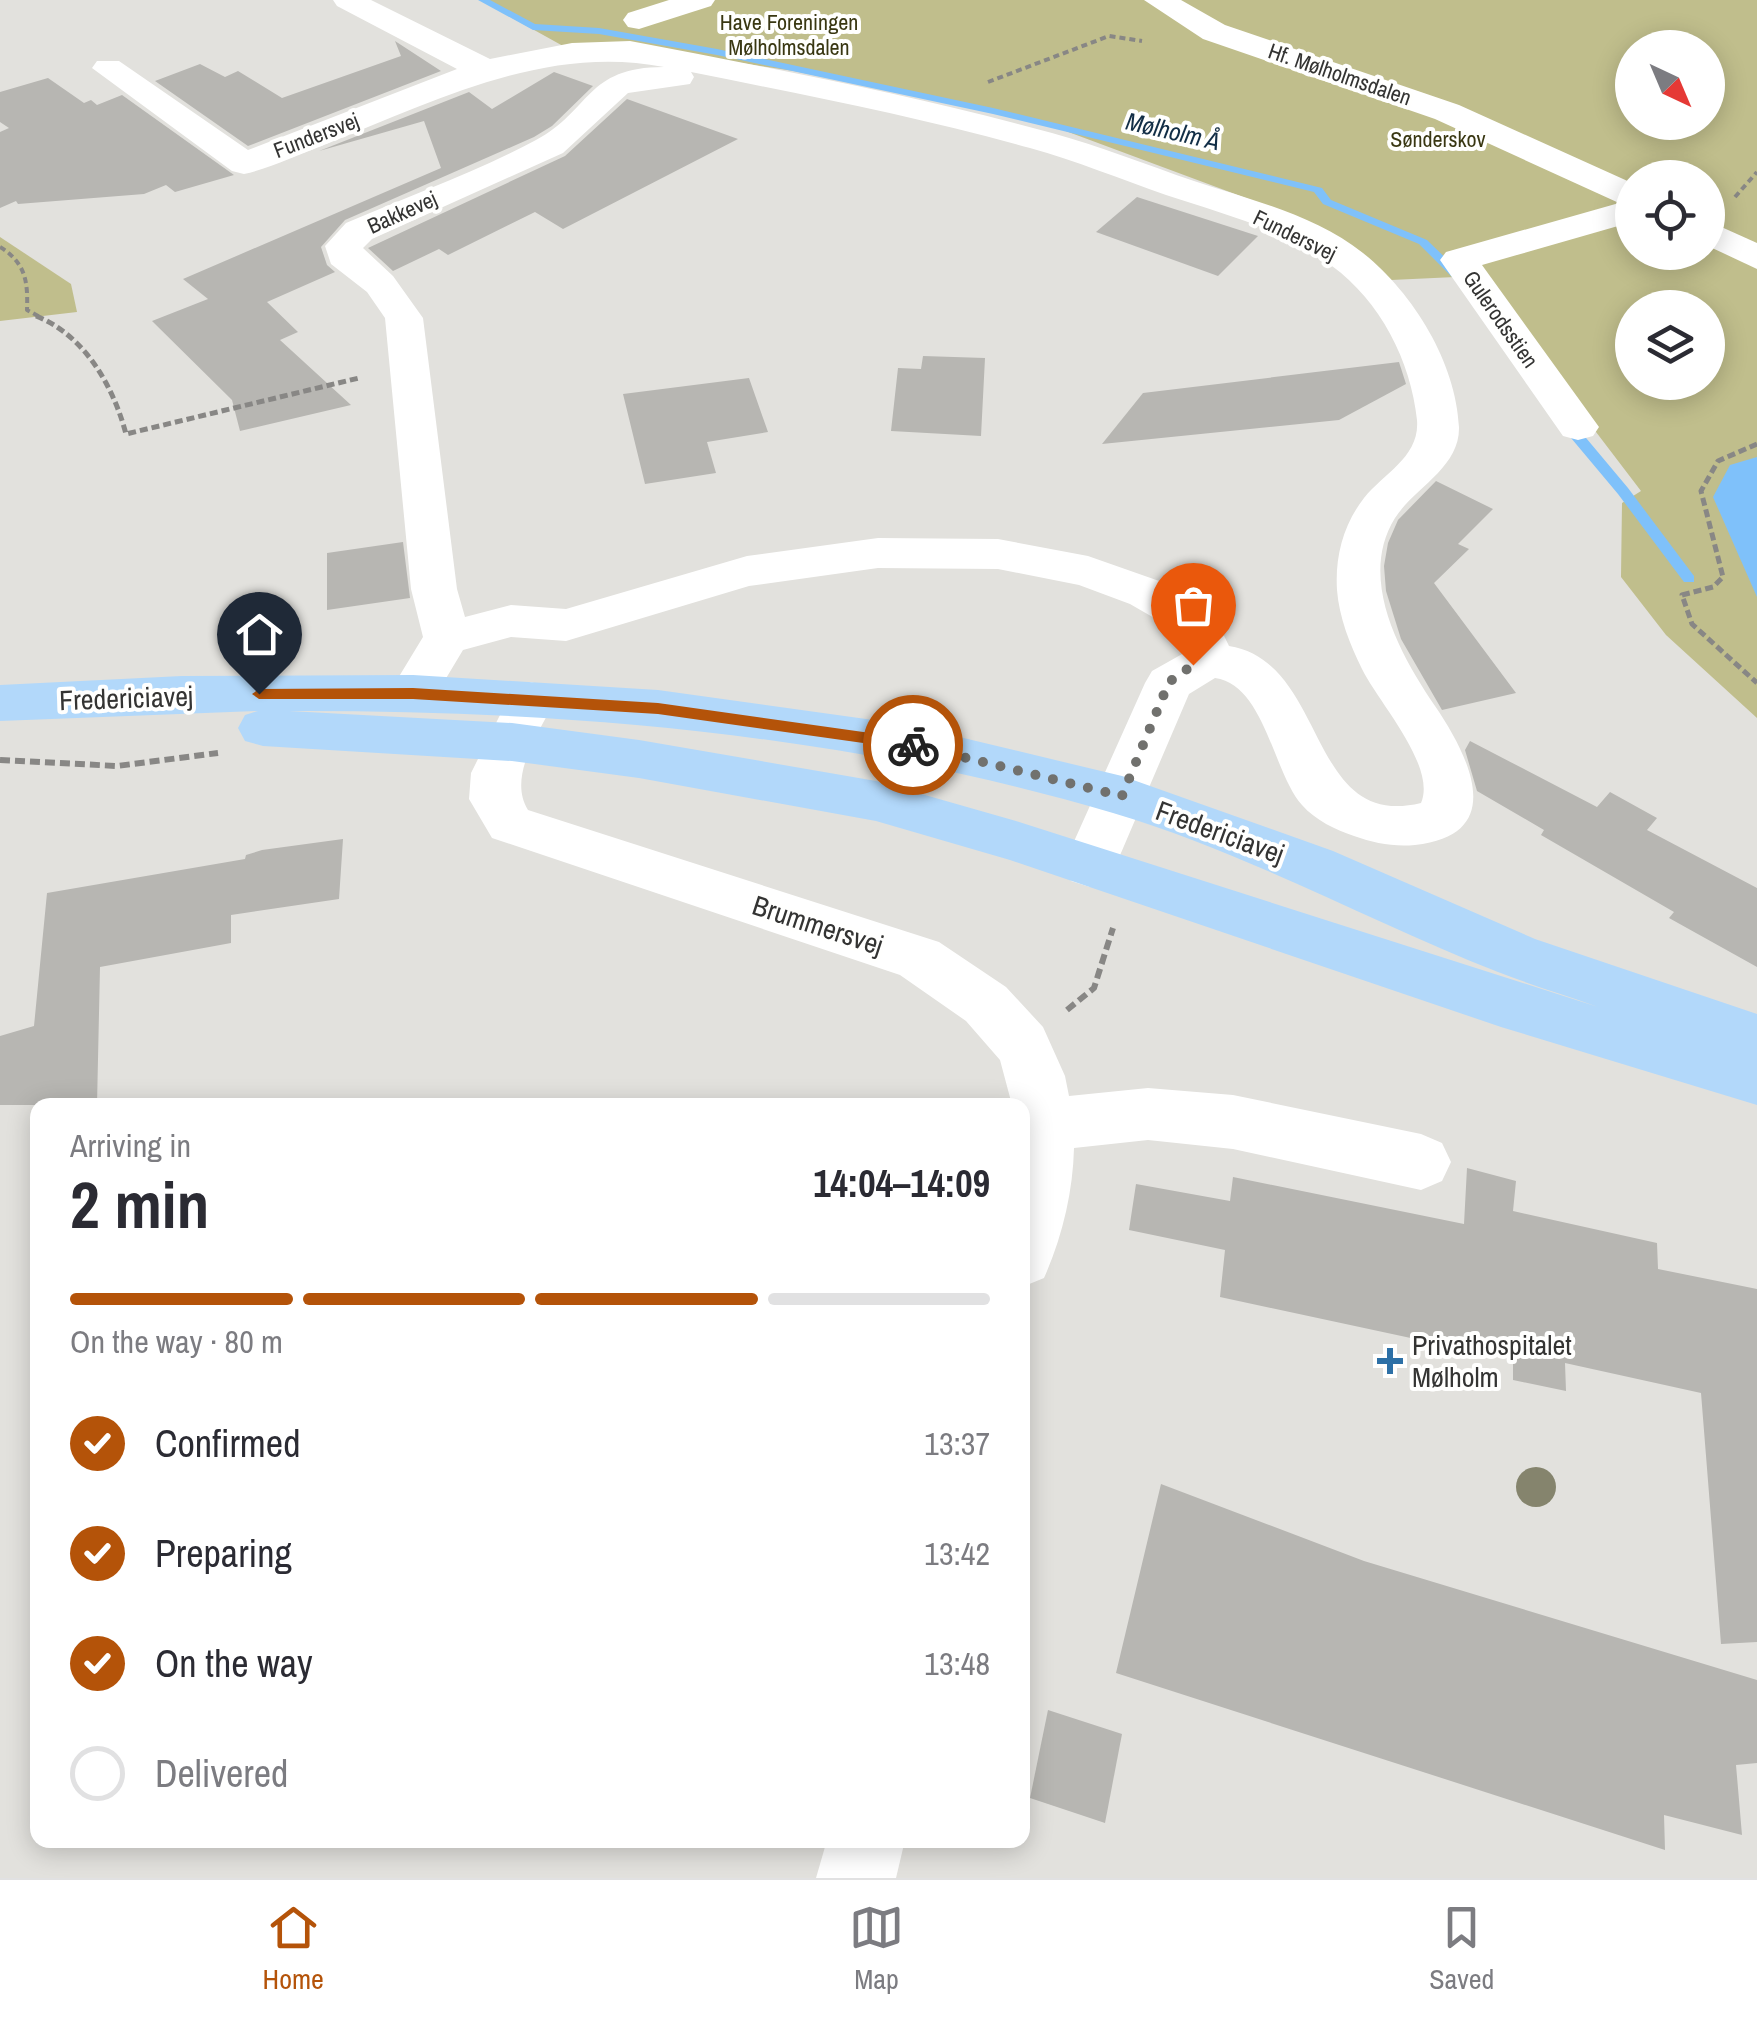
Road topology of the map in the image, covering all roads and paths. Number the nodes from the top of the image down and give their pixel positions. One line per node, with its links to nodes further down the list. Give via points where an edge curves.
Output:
1 (348, 0): 7 (street)
2 (700, 0): 4 (street)
3 (1159, 0): 10 (street, Hf. Mølholmsdalen, via 1214,32 1446,112)
4 (639, 20)
5 (1153, 43): 9 (path, via 1108,36)
6 (108, 68): 7 (street, Fundersvej, via 244,164)
7 (488, 69): 8 (street, Fundersvej, via 572,53 630,51)
8 (734, 72): 15 (street, Bakkevej, via 708,80 628,78 596,99 551,146 359,231 344,246 344,256 396,302); 19 (street, Fundersvej, via 1043,142 1258,214 1332,248 1384,297 1423,355 1437,438 1377,510 1360,556 1362,612 1388,673 1443,760 1450,804 1440,816 1408,825 1379,824 1353,813 1319,790 1267,688 1232,661)
9 (974, 87)
10 (1615, 188)
11 (1615, 215): 16 (street, Gulerodsstien, via 1459,260)
12 (1725, 241): 14 (street)
13 (0, 247): 15 (path, via 23,262 27,310 66,329 115,397 126,434)
14 (1757, 258)
15 (410, 360): 18 (street, Bakkevej, via 434,590)
16 (1578, 427)
17 (1757, 444): 20 (path, via 1718,461 1701,491 1723,577 1713,587 1682,595 1692,624)
18 (447, 638): 19 (street, via 511,621 566,624 746,571 878,552 998,554 1088,572 1146,593 1194,620); 21 (street)
19 (1211, 660): 27 (street, via 1169,682)
20 (1757, 683)
21 (413, 694): 22 (main road, Fredericiavej, via 182,694); 24 (main road, Fredericiavej)
22 (0, 704)
23 (0, 713): 24 (main road, Fredericiavej)
24 (522, 721): 27 (main road, Fredericiavej, via 658,708 909,744); 28 (main road, Fredericiavej, via 639,759 876,801); 33 (street, Brummersvej, via 496,773 495,798 510,824 919,958 986,1004 1023,1045)
25 (229, 751): 26 (path, via 116,766)
26 (0, 760)
27 (1122, 796): 28 (street); 31 (main road, Fredericiavej, via 1314,866 1516,954)
28 (1090, 866): 32 (main road, Fredericiavej, via 1501,1003)
29 (1115, 921): 30 (path)
30 (1094, 988)
31 (1757, 1039)
32 (1757, 1079)
33 (1046, 1126): 34 (street, via 1148,1114 1216,1120); 35 (street, Brummersvej, via 1043,1178)
34 (1421, 1162)
35 (1030, 1226)
36 (864, 1848): 37 (street)
37 (856, 1878)

